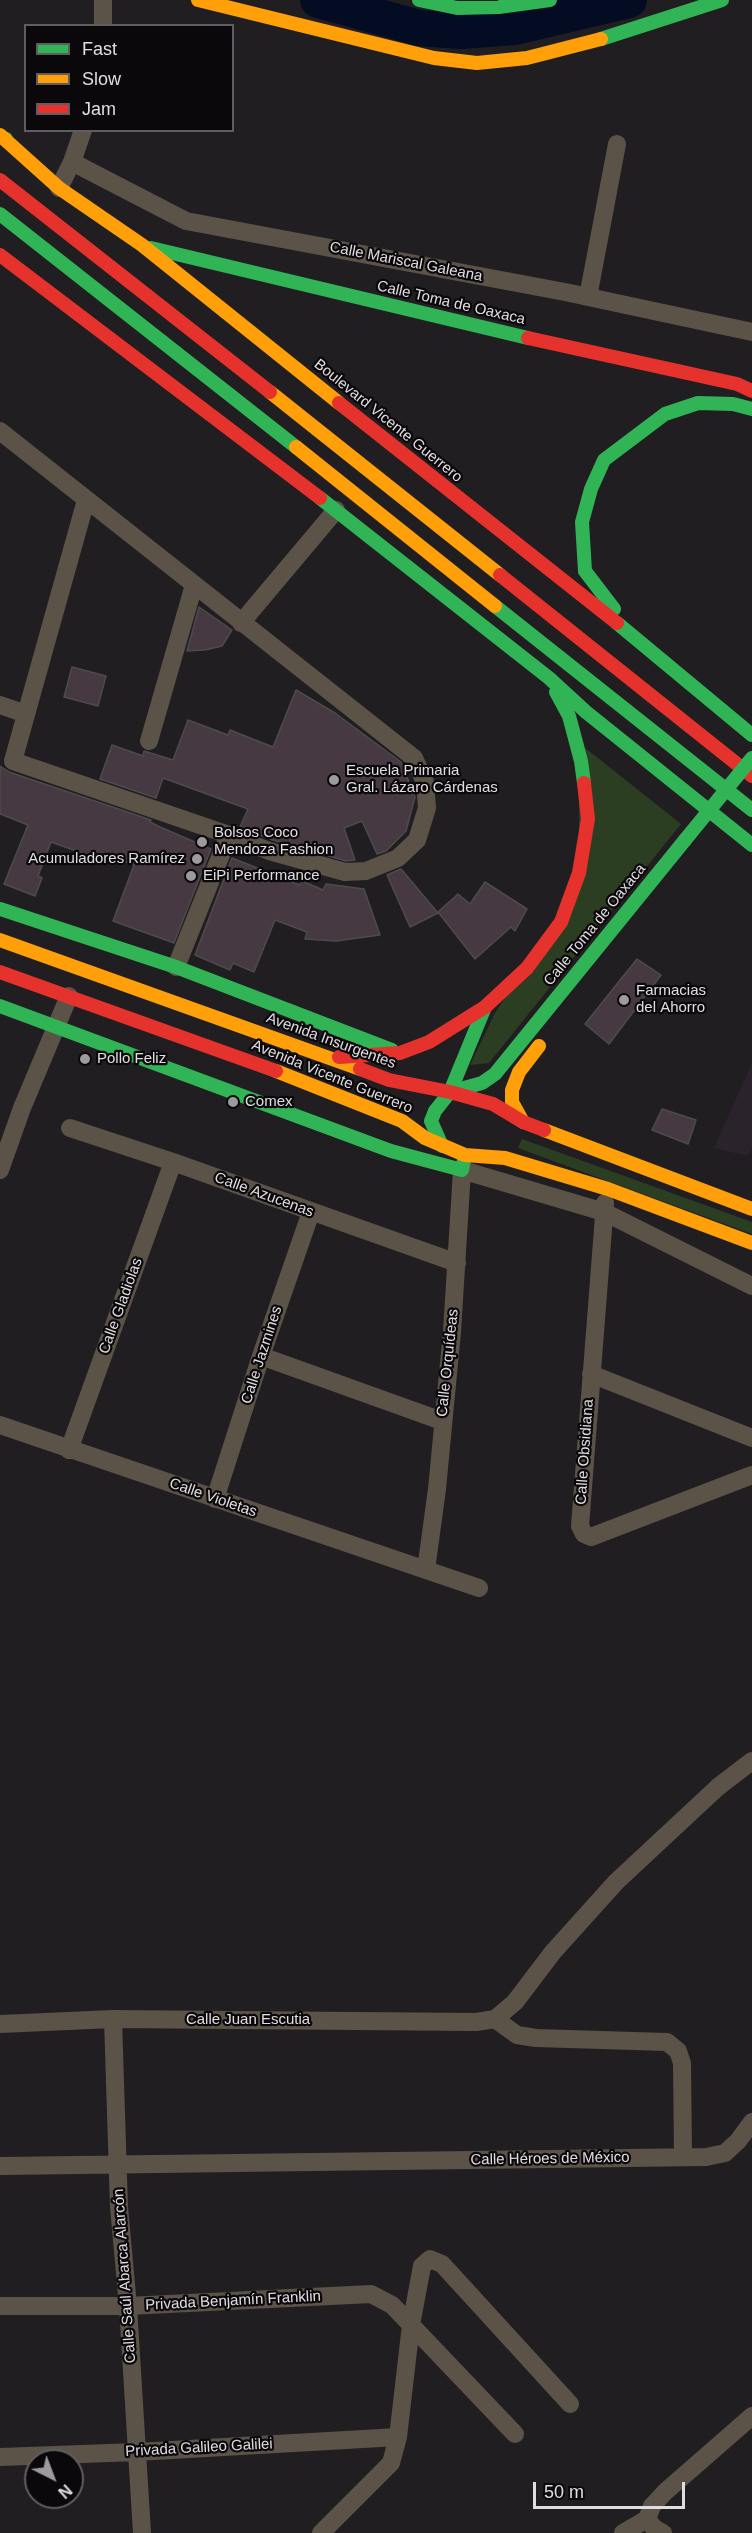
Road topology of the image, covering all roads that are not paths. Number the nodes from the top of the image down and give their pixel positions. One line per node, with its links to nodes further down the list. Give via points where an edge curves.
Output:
1 (103, 0): 6 (street)
2 (198, 0): 5 (main road, via 434,58 477,63 527,58 601,39)
3 (419, 0): 4 (main road, via 457,8 499,8)
4 (550, 0)
5 (722, 0)
6 (103, 24)
7 (82, 132): 10 (street)
8 (2, 137): 12 (main road, Boulevard Vicente Guerrero)
9 (616, 144): 16 (street)
10 (72, 162): 12 (street); 16 (street, Calle Mariscal Galeana, via 186,221)
11 (0, 180): 32 (main road)
12 (59, 188): 14 (main road, Boulevard Vicente Guerrero)
13 (0, 214): 34 (main road)
14 (142, 245): 18 (main road, Calle Toma de Oaxaca, via 503,333 737,384); 25 (main road, Boulevard Vicente Guerrero)
15 (0, 255): 22 (main road)
16 (588, 297): 17 (street, Calle Mariscal Galeana)
17 (752, 332)
18 (752, 391)
19 (752, 409): 25 (main road, via 698,403 665,414 604,460 582,522 585,571)
20 (0, 430): 21 (street)
21 (86, 500): 23 (street); 28 (street)
22 (336, 510): 24 (street); 26 (main road)
23 (194, 585): 24 (street); 30 (street)
24 (241, 623): 36 (street, via 414,758 425,782 427,807 417,840 398,858 366,872 345,872 269,851)
25 (631, 634): 29 (main road, Boulevard Vicente Guerrero)
26 (549, 678): 37 (main road); 45 (main road, via 569,716 581,761 588,819 579,873 561,922 527,968)
27 (0, 705): 28 (street)
28 (26, 714): 36 (street, via 13,761)
29 (752, 735)
30 (149, 741)
31 (752, 758): 50 (main road, Calle Toma de Oaxaca, bridge, via 495,1074 482,1083)
32 (752, 776)
33 (752, 783): 35 (main road)
34 (752, 810)
35 (712, 833)
36 (229, 835): 41 (street)
37 (752, 845)
38 (0, 909): 41 (main road)
39 (0, 940): 40 (main road, Avenida Insurgentes)
40 (26, 965): 42 (main road, Avenida Vicente Guerrero); 43 (main road, Avenida Vicente Guerrero); 49 (main road, Avenida Insurgentes)
41 (176, 967): 48 (main road)
42 (0, 972)
43 (69, 996): 46 (street); 53 (main road, Avenida Vicente Guerrero, via 372,1108)
44 (0, 1006): 46 (main road)
45 (485, 1006): 48 (main road, via 429,1042); 50 (main road)
46 (56, 1027): 55 (main road, via 391,1151); 56 (street)
47 (548, 1035): 51 (main road, via 519,1072 512,1090 512,1102)
48 (400, 1053): 49 (main road)
49 (331, 1058): 50 (main road, Avenida Insurgentes, via 389,1080)
50 (450, 1092): 51 (main road, Avenida Insurgentes, via 493,1104); 53 (main road, via 431,1120)
51 (523, 1122): 58 (main road, Avenida Insurgentes)
52 (70, 1128): 54 (street, Calle Azucenas)
53 (442, 1146): 55 (main road, Avenida Vicente Guerrero)
54 (173, 1162): 59 (street, Calle Azucenas); 69 (street, Calle Gladiolas)
55 (464, 1163): 57 (main road, Avenida Vicente Guerrero, via 505,1158); 60 (street); 62 (street, Calle Orquídeas)
56 (0, 1170)
57 (608, 1189): 60 (street, Calle Obsidiana); 61 (main road, Avenida Vicente Guerrero)
58 (752, 1209)
59 (311, 1212): 62 (street, Calle Azucenas); 64 (street, Calle Jazmines)
60 (604, 1212): 63 (street); 65 (street, Calle Obsidiana)
61 (752, 1243)
62 (457, 1263): 66 (street, Calle Orquídeas)
63 (752, 1286)
64 (261, 1356): 66 (street); 71 (street, Calle Jazmines)
65 (591, 1374): 68 (street); 70 (street, Calle Obsidiana, via 580,1526 584,1534 591,1536)
66 (442, 1421): 72 (street, Calle Orquídeas)
67 (0, 1425): 69 (street, Calle Violetas)
68 (752, 1438)
69 (69, 1450): 71 (street, Calle Violetas)
70 (752, 1475)
71 (215, 1499): 72 (street, Calle Violetas)
72 (426, 1570): 73 (street, Calle Violetas)
73 (479, 1588)
74 (752, 1761): 78 (street, via 718,1787 616,1882 553,1952 515,2002)
75 (752, 1774): 76 (street)
76 (752, 1780)
77 (113, 2019): 78 (street, Calle Juan Escutia); 79 (street, Calle Juan Escutia); 83 (street, Calle Saúl Abarca Alarcón)
78 (495, 2019): 81 (street, via 517,2035 536,2038 667,2042 678,2051 682,2063)
79 (0, 2024)
80 (752, 2122): 81 (street, Calle Héroes de México, via 725,2153)
81 (683, 2157): 83 (street, Calle Héroes de México)
82 (0, 2166): 83 (street, Calle Héroes de México)
83 (118, 2166): 85 (street, Calle Saúl Abarca Alarcón)
84 (0, 2306): 85 (street, Privada Benjamín Franklin)
85 (128, 2306): 86 (street, Privada Benjamín Franklin, via 371,2294 392,2305); 91 (street, Calle Saúl Abarca Alarcón)
86 (411, 2325): 87 (street, via 422,2266 430,2259 441,2264); 89 (street); 90 (street)
87 (570, 2404)
88 (752, 2416): 93 (street, via 665,2492 652,2506)
89 (515, 2434)
90 (398, 2437): 91 (street, Privada Galileo Galilei); 95 (street, via 392,2463)
91 (137, 2452): 92 (street, Privada Galileo Galilei); 94 (street, Calle Saúl Abarca Alarcón)
92 (0, 2457)
93 (647, 2519): 96 (street); 97 (street)
94 (142, 2533)
95 (321, 2533)
96 (623, 2533)
97 (663, 2533)

